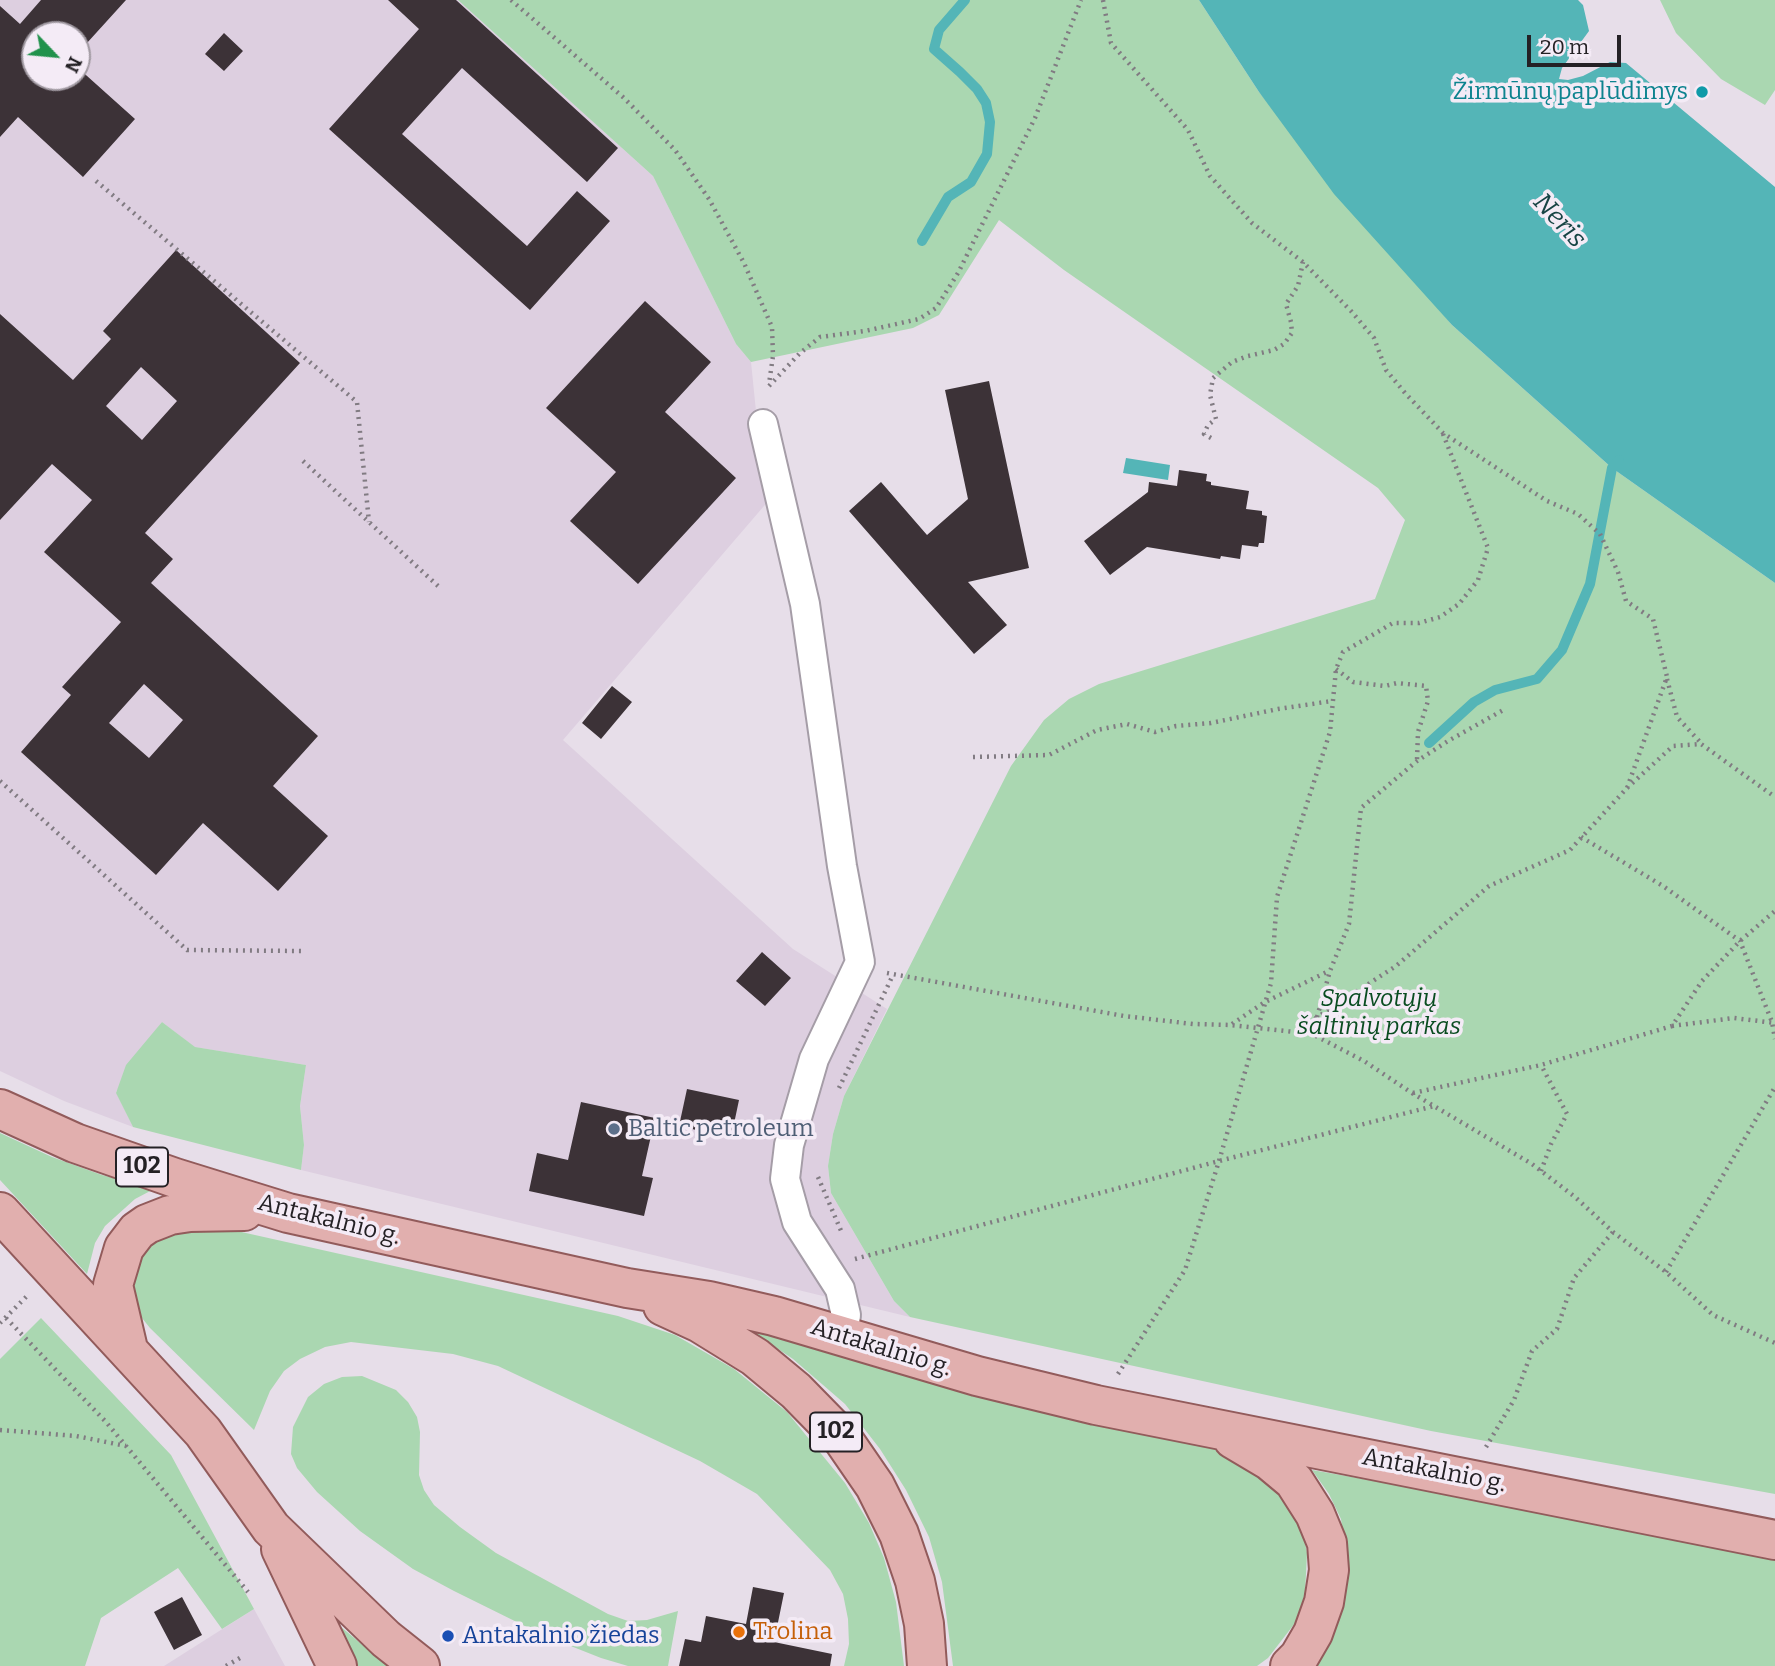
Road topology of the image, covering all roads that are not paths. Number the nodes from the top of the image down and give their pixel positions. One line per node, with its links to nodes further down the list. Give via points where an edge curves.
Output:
1 (763, 424): 6 (street, via 805,604 860,962 814,1059 789,1144 785,1179 797,1222 840,1289 846,1315)
2 (0, 1109): 4 (main road, Antakalnio g. / 102, via 75,1143)
3 (0, 1212): 7 (main road)
4 (289, 1213): 5 (main road, Antakalnio g. / 102); 7 (main road, via 190,1212 170,1215 137,1231 124,1248 113,1285)
5 (626, 1288): 6 (main road, Antakalnio g., via 709,1301); 13 (main road, 102, via 701,1323 755,1357 842,1438 875,1486 899,1534 915,1581)
6 (842, 1336): 8 (main road, Antakalnio g., via 977,1376)
7 (129, 1354): 9 (main road, via 203,1432)
8 (1213, 1427): 10 (main road, Antakalnio g.); 14 (main road, via 1294,1481 1328,1543 1324,1602 1313,1633)
9 (271, 1528): 11 (main road); 12 (main road)
10 (1775, 1540)
11 (337, 1666)
12 (420, 1666)
13 (928, 1666)
14 (1290, 1666)

